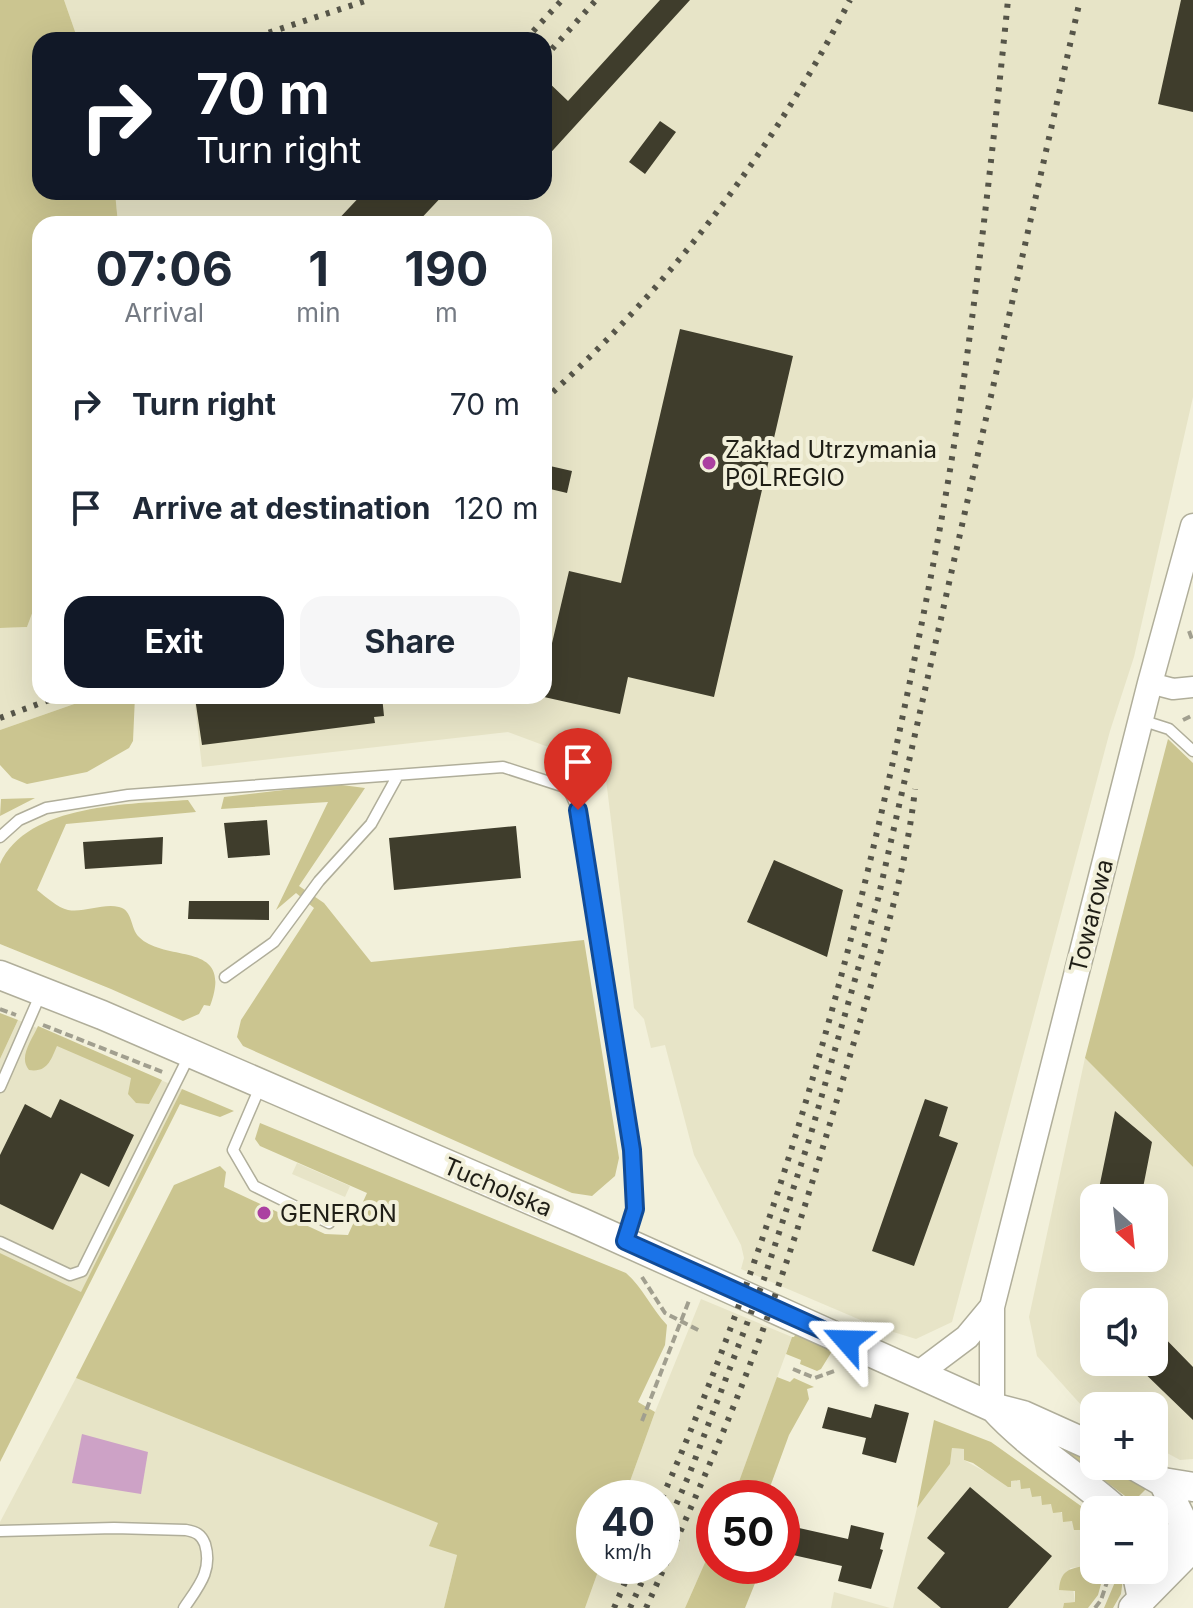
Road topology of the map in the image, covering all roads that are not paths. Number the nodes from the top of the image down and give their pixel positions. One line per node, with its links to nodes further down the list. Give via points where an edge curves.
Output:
1 (1193, 526): 2 (street, Towarowa)
2 (1150, 683): 3 (street); 4 (street, Towarowa)
3 (1193, 687)
4 (1141, 720): 5 (lane, via 1169,729); 17 (street, Towarowa)
5 (1193, 751)
6 (398, 775): 7 (lane, via 83,800 32,814); 9 (lane, via 371,824 274,942); 15 (lane, via 503,767 568,788 575,799 632,1150 635,1209)
7 (0, 837)
8 (0, 975): 10 (main road, Tucholska)
9 (225, 977)
10 (42, 992): 11 (main road, Tucholska); 13 (lane)
11 (183, 1066): 12 (main road, Tucholska); 16 (lane, via 82,1271 70,1275)
12 (261, 1085): 14 (lane, via 233,1150 254,1186); 15 (main road, Tucholska)
13 (0, 1087)
14 (329, 1223)
15 (625, 1241): 18 (main road, Tucholska)
16 (0, 1242)
17 (992, 1307): 18 (street, Towarowa, via 967,1337); 19 (street, Towarowa)
18 (919, 1373): 19 (main road, Tucholska)
19 (992, 1407): 20 (main road, Tucholska); 24 (main road, Tucholska, via 1014,1431)
20 (1080, 1441)
21 (1160, 1480): 22 (main road)
22 (1163, 1482): 23 (main road); 27 (main road)
23 (1193, 1487)
24 (1100, 1496)
25 (0, 1531): 29 (lane, via 114,1528 197,1533 209,1558 207,1572)
26 (1168, 1540): 27 (main road)
27 (1193, 1545): 28 (main road)
28 (1138, 1603)
29 (184, 1608)

